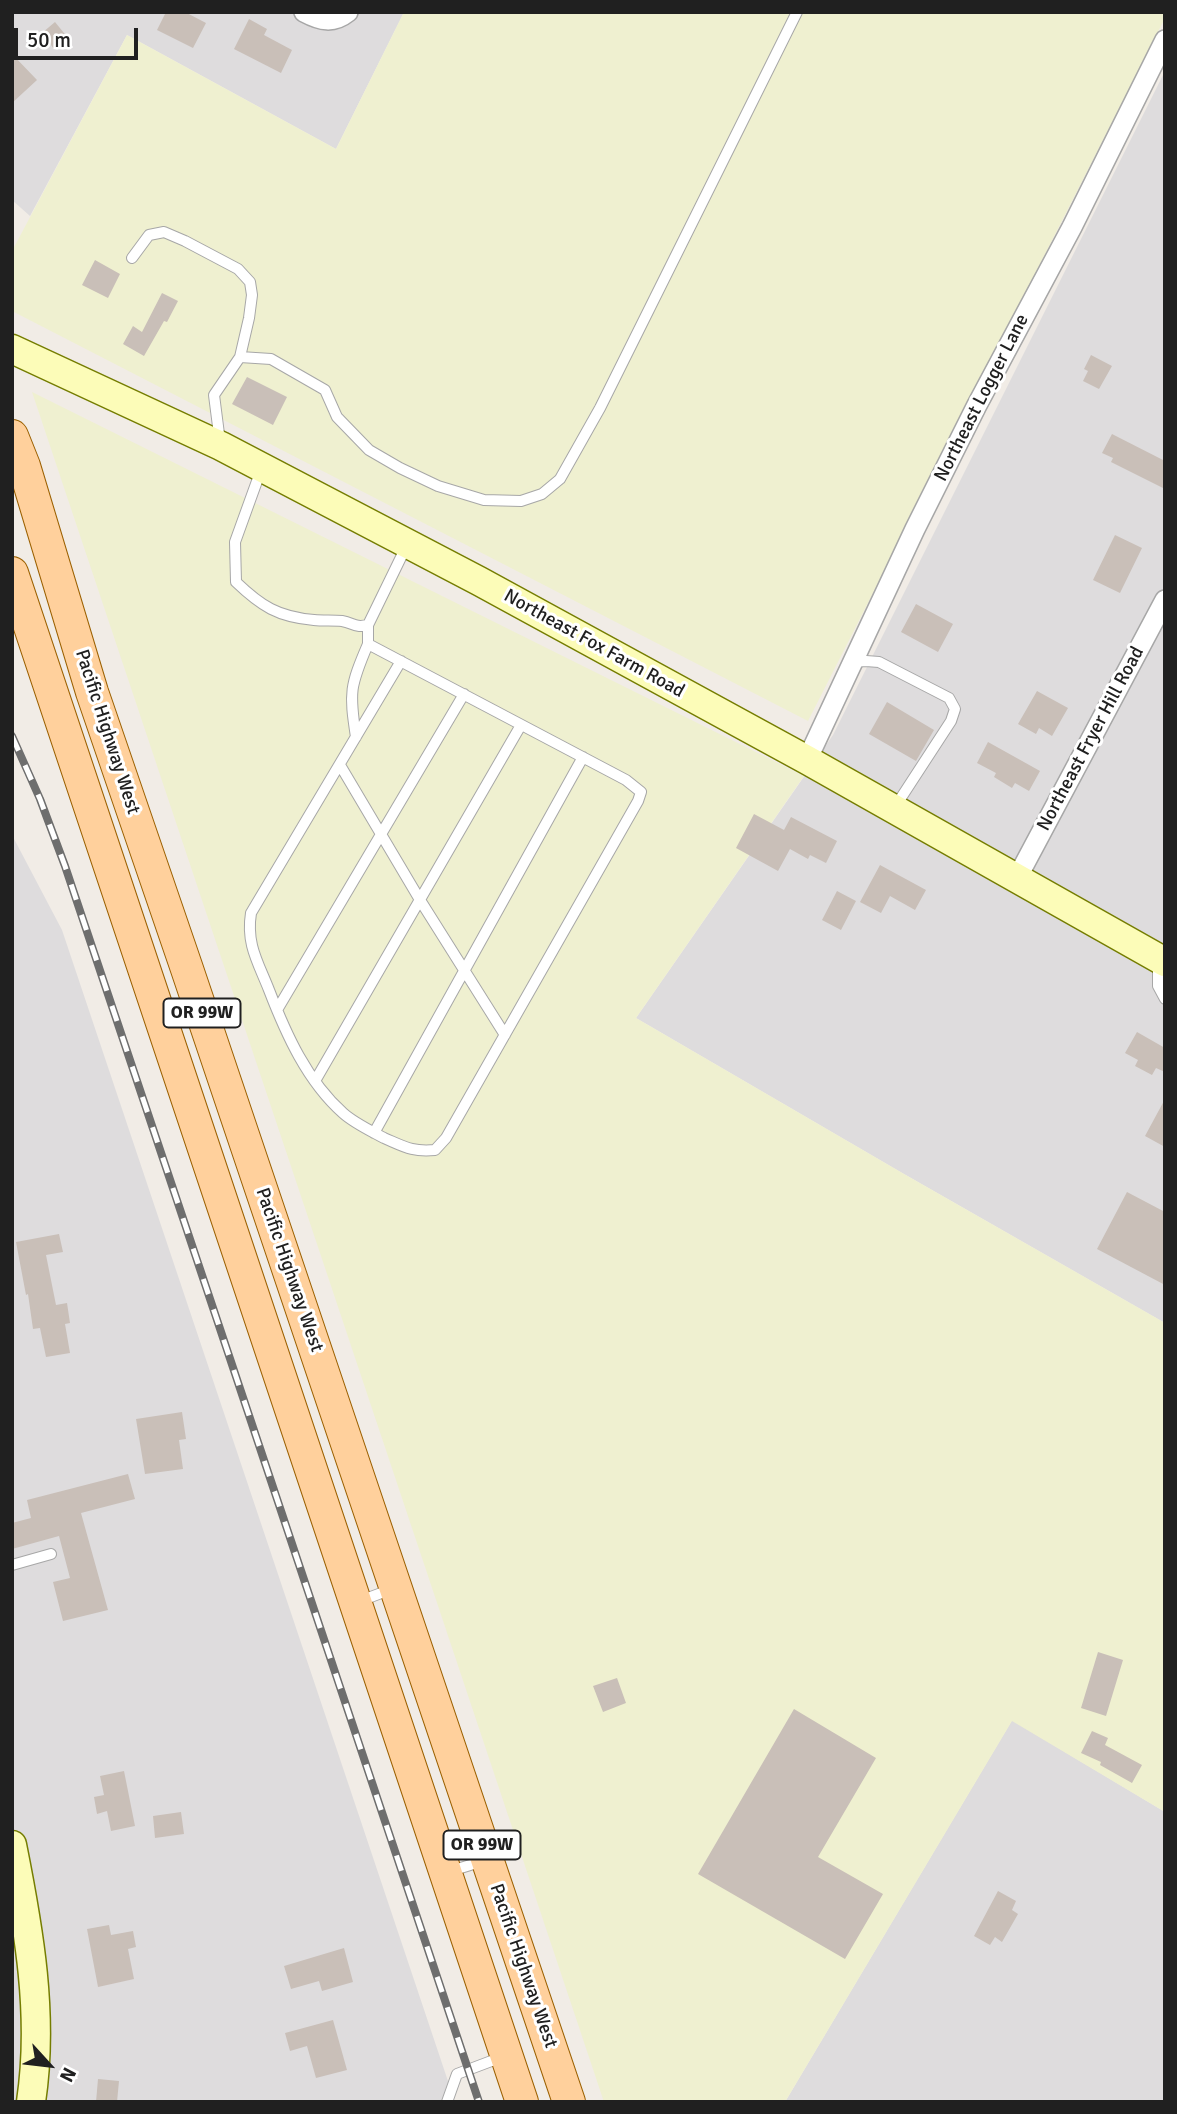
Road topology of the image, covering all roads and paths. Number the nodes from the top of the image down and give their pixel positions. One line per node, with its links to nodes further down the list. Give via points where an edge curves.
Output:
1 (304, 12): 3 (street, via 316,18)
2 (797, 12): 7 (lane, via 600,408 560,479 542,494 520,501 484,500 438,486 369,450 337,417 324,390 271,359)
3 (344, 16)
4 (1165, 40): 17 (street, Northeast Logger Lane, via 958,442)
5 (132, 258): 7 (lane, via 149,235 164,232 238,269 250,282 252,295)
6 (12, 349): 9 (street, Northeast Fox Farm Road)
7 (240, 357): 9 (lane, via 215,395)
8 (12, 436): 37 (main road, Pacific Highway West / OR 99W, via 92,692)
9 (221, 446): 10 (street, Northeast Fox Farm Road)
10 (261, 468): 11 (street, Northeast Fox Farm Road); 14 (lane, via 235,542 236,582 258,603 277,612 299,619)
11 (408, 544): 14 (lane); 22 (street, Northeast Fox Farm Road)
12 (12, 573): 38 (main road, Pacific Highway West / OR 99W)
13 (1165, 600): 26 (street, Northeast Fryer Hill Road)
14 (368, 625): 15 (lane)
15 (368, 644): 16 (lane); 20 (lane, via 353,678)
16 (401, 661): 18 (lane); 20 (lane)
17 (852, 663): 22 (street, Northeast Logger Lane); 24 (lane, via 879,662 949,698 955,709)
18 (464, 694): 19 (lane); 25 (lane)
19 (522, 725): 21 (lane); 27 (lane)
20 (356, 737): 23 (lane)
21 (583, 757): 29 (lane); 32 (lane, via 641,792)
22 (807, 760): 24 (street, Northeast Fox Farm Road)
23 (340, 765): 25 (lane); 31 (lane, via 251,913 250,943)
24 (893, 809): 26 (street, Northeast Fox Farm Road)
25 (382, 834): 27 (lane); 31 (lane)
26 (1017, 878): 28 (street, Northeast Fox Farm Road)
27 (420, 901): 29 (lane); 33 (lane)
28 (1161, 960): 30 (lane, via 1158,986)
29 (464, 971): 32 (lane); 34 (lane)
30 (1165, 999)
31 (277, 1010): 33 (lane)
32 (505, 1035): 34 (lane, via 435,1150 419,1152)
33 (315, 1081): 34 (lane, via 344,1114)
34 (374, 1133)
35 (51, 1554): 36 (lane)
36 (12, 1565)
37 (396, 1588): 38 (lane); 40 (main road, Pacific Highway West / OR 99W)
38 (356, 1603): 41 (main road, Pacific Highway West / OR 99W)
39 (12, 1846): 43 (street, via 36,2001)
40 (487, 1859): 41 (lane); 46 (main road, Pacific Highway West / OR 99W)
41 (445, 1872): 42 (main road, Pacific Highway West / OR 99W)
42 (506, 2055): 44 (lane, via 457,2074); 45 (main road, Pacific Highway West / OR 99W)
43 (31, 2102)
44 (447, 2102)
45 (522, 2102)
46 (569, 2102)

